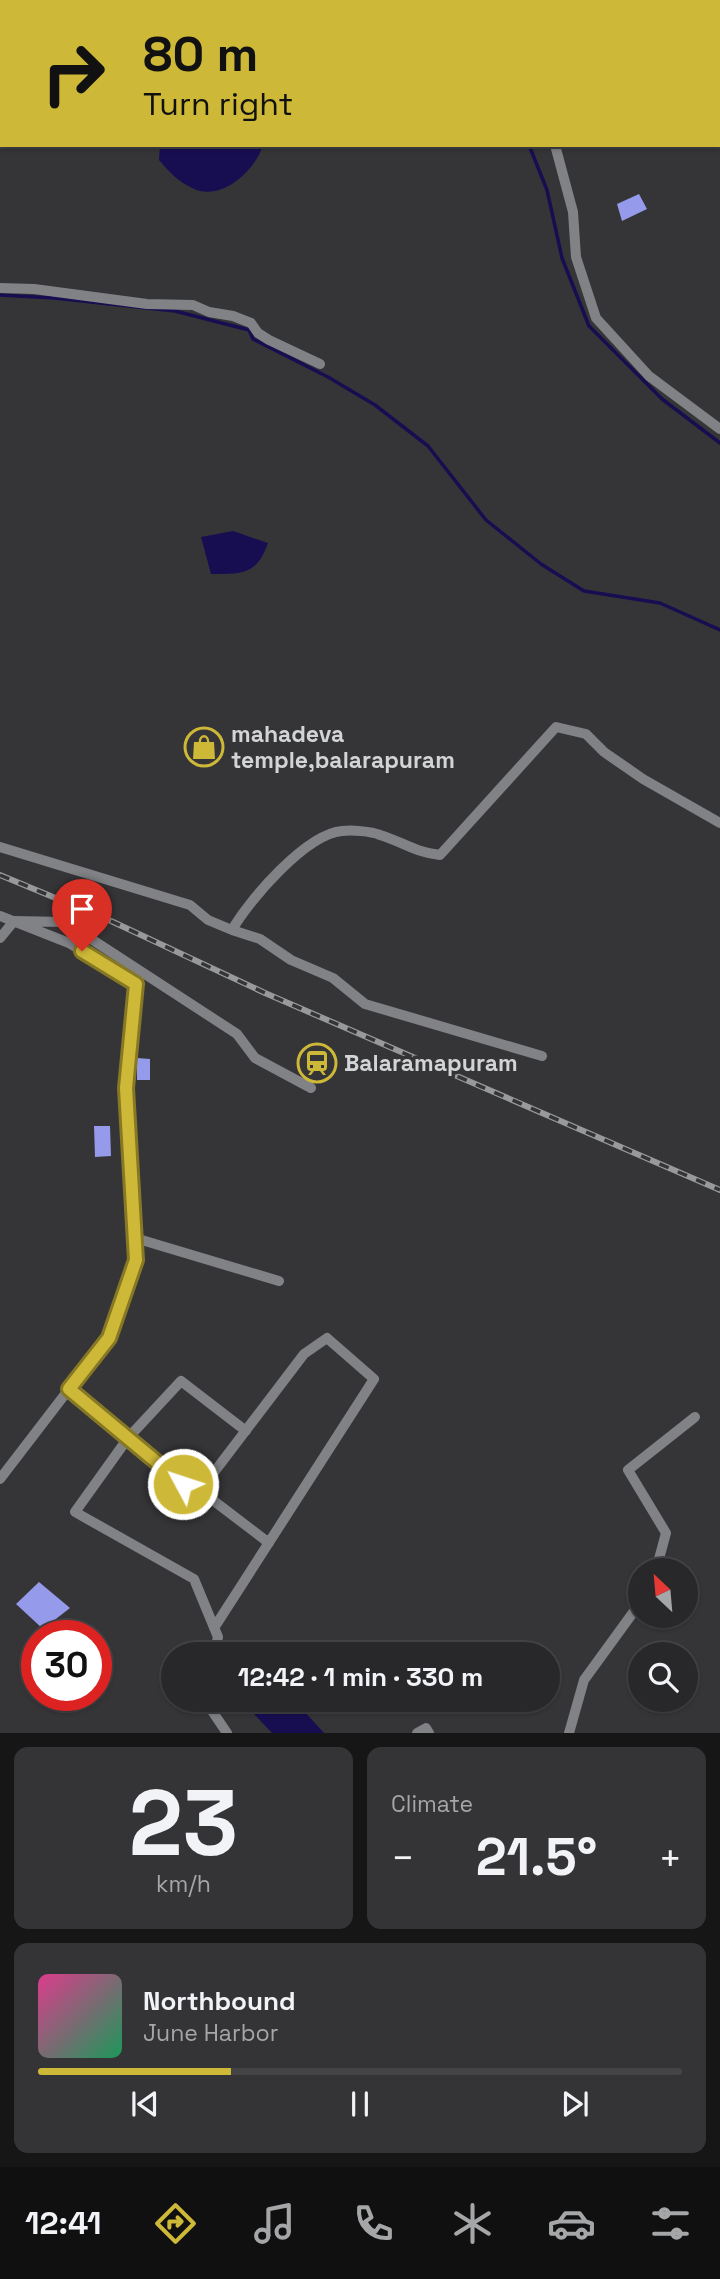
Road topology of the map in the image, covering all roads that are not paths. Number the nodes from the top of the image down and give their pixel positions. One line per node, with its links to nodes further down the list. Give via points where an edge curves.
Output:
1 (556, 147): 4 (street, via 573,212 576,257 596,318 649,376)
2 (0, 288): 3 (street, via 192,305 251,323 269,341)
3 (320, 364)
4 (720, 429)
5 (720, 823): 9 (street, via 633,772 586,734 556,727 440,855 419,853 378,834 340,831 308,845 290,860)
6 (0, 848): 9 (street, via 190,905 208,920)
7 (0, 916): 8 (street)
8 (14, 922): 10 (street); 12 (street, via 65,922 237,1034 255,1058); 13 (street, via 69,943 136,984 126,1088)
9 (232, 930): 11 (street, via 260,939 291,960 333,978 365,1004)
10 (0, 938)
11 (542, 1056)
12 (311, 1088)
13 (135, 1238): 14 (street); 15 (street, via 136,1260 109,1338)
14 (279, 1281)
15 (69, 1389): 18 (street); 19 (street)
16 (695, 1417): 22 (street, via 628,1470 666,1533)
17 (246, 1431): 18 (street, via 181,1381); 20 (street); 21 (street, via 304,1354 327,1338 374,1379)
18 (128, 1438): 20 (street, via 183,1484); 24 (street, via 75,1512 194,1580)
19 (0, 1479)
20 (197, 1488): 21 (street)
21 (269, 1543): 24 (street)
22 (659, 1558)
23 (628, 1620): 30 (street, via 584,1680)
24 (214, 1628): 25 (street)
25 (217, 1642)
26 (213, 1712): 27 (street)
27 (227, 1733)
28 (417, 1733): 29 (street, via 426,1728)
29 (429, 1733)
30 (569, 1733)

